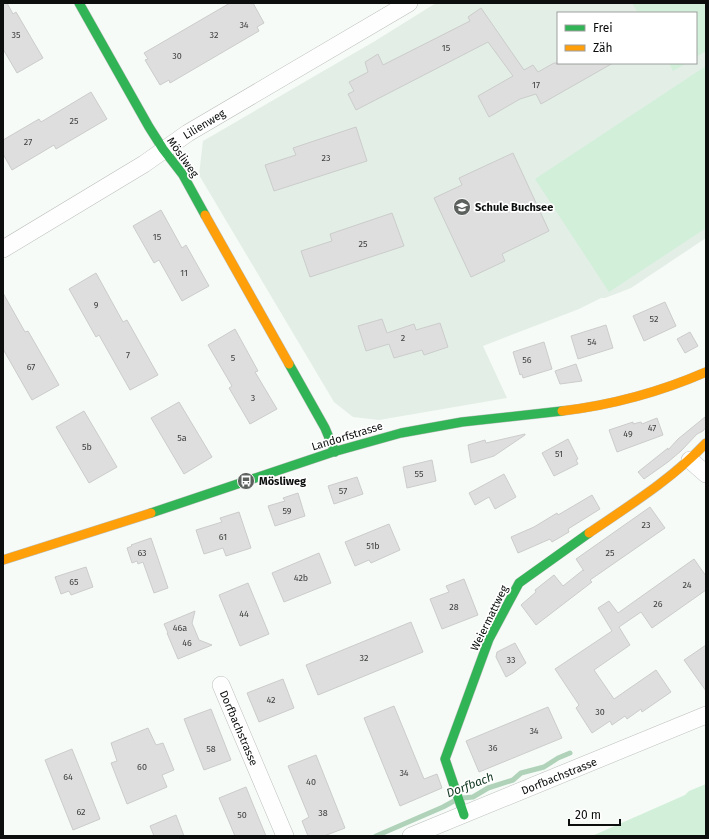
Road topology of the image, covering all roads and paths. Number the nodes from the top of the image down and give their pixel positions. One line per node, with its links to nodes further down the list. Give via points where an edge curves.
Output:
1 (79, 3): 3 (street, Mösliweg)
2 (409, 3): 3 (street, Lilienweg)
3 (163, 150): 4 (street, Lilienweg); 7 (street, Mösliweg, via 183,175 325,428)
4 (3, 249)
5 (706, 372): 7 (street, Landorfstrasse, via 669,386 611,402 566,411 437,426 399,433)
6 (706, 443): 8 (street, Weiermattweg)
7 (335, 452): 10 (street, Landorfstrasse)
8 (690, 460): 9 (street); 13 (street, Weiermattweg, via 519,583 489,639 445,759)
9 (706, 474)
10 (3, 560)
11 (221, 685): 14 (street, Dorfbachstrasse)
12 (706, 715): 13 (street, Dorfbachstrasse)
13 (464, 815): 15 (street, Dorfbachstrasse)
14 (285, 836)
15 (411, 836)

